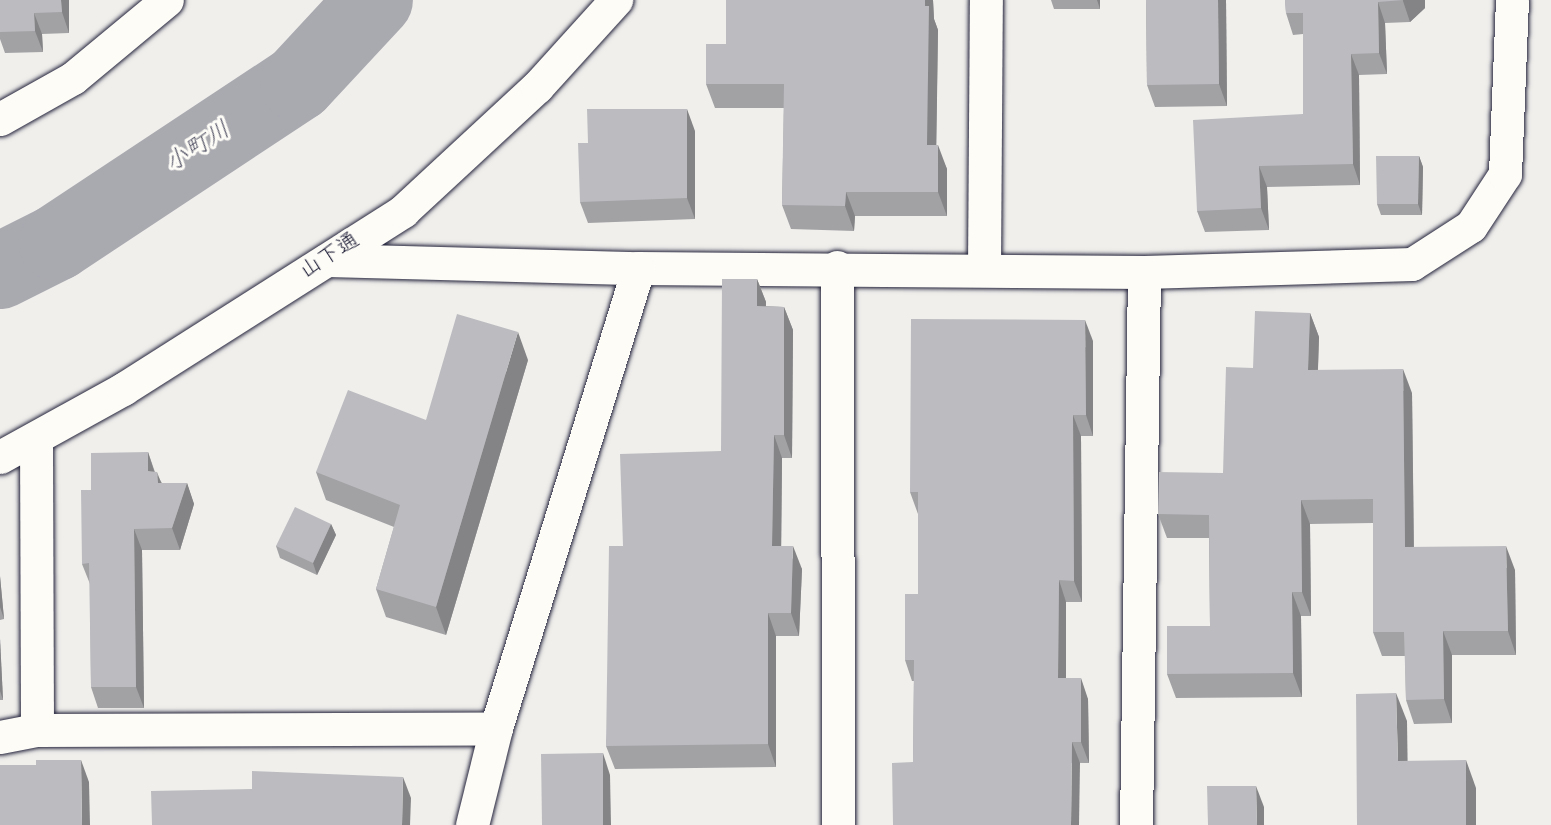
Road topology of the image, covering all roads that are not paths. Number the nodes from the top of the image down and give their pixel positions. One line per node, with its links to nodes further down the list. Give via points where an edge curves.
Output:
1 (167, 0): 5 (street, via 73,78)
2 (616, 0): 6 (street, 山下通, via 537,87 403,211)
3 (986, 0): 9 (street)
4 (1512, 0): 10 (street, via 1505,174 1472,226 1412,264)
5 (0, 119)
6 (327, 260): 8 (street); 11 (street, 山下通, via 123,389)
7 (837, 267): 8 (street); 9 (street); 17 (street)
8 (638, 268): 13 (street)
9 (984, 269): 10 (street)
10 (1144, 272): 18 (street)
11 (36, 438): 12 (street, 山下通); 14 (street)
12 (0, 457)
13 (496, 728): 14 (street); 16 (street)
14 (37, 730): 15 (street)
15 (0, 736)
16 (472, 825)
17 (838, 825)
18 (1136, 825)

